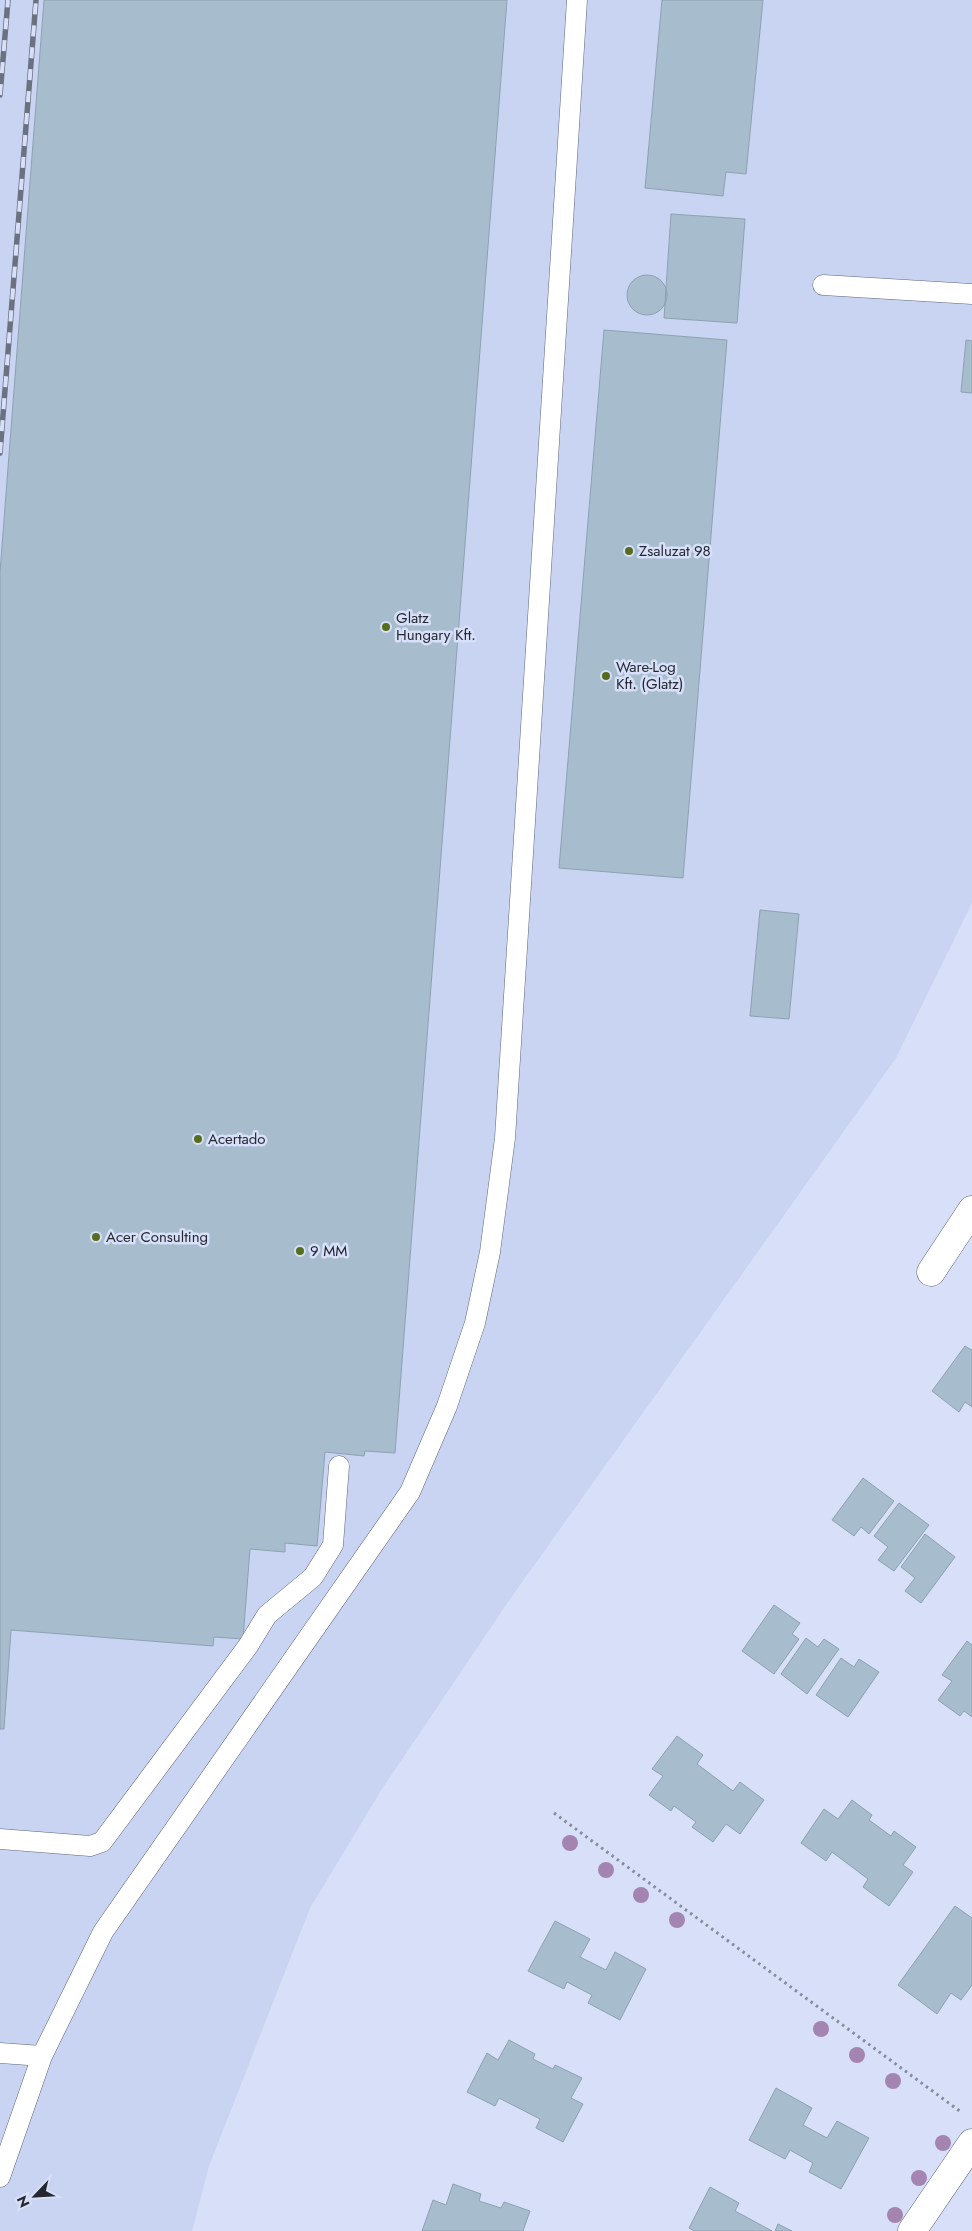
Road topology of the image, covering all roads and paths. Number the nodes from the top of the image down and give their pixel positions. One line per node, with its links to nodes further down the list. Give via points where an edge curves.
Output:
1 (576, 0): 10 (lane, via 505,1138 490,1252 475,1324 447,1406 410,1492 103,1932)
2 (823, 285): 3 (lane)
3 (972, 294)
4 (972, 1210): 5 (street)
5 (931, 1272)
6 (339, 1466): 8 (lane, via 333,1545 313,1577 267,1615 248,1646 102,1842 90,1846)
7 (554, 1813): 11 (path)
8 (0, 1839)
9 (0, 2053): 10 (lane)
10 (42, 2056): 13 (lane)
11 (964, 2113)
12 (972, 2144): 14 (street)
13 (0, 2177)
14 (912, 2231)

